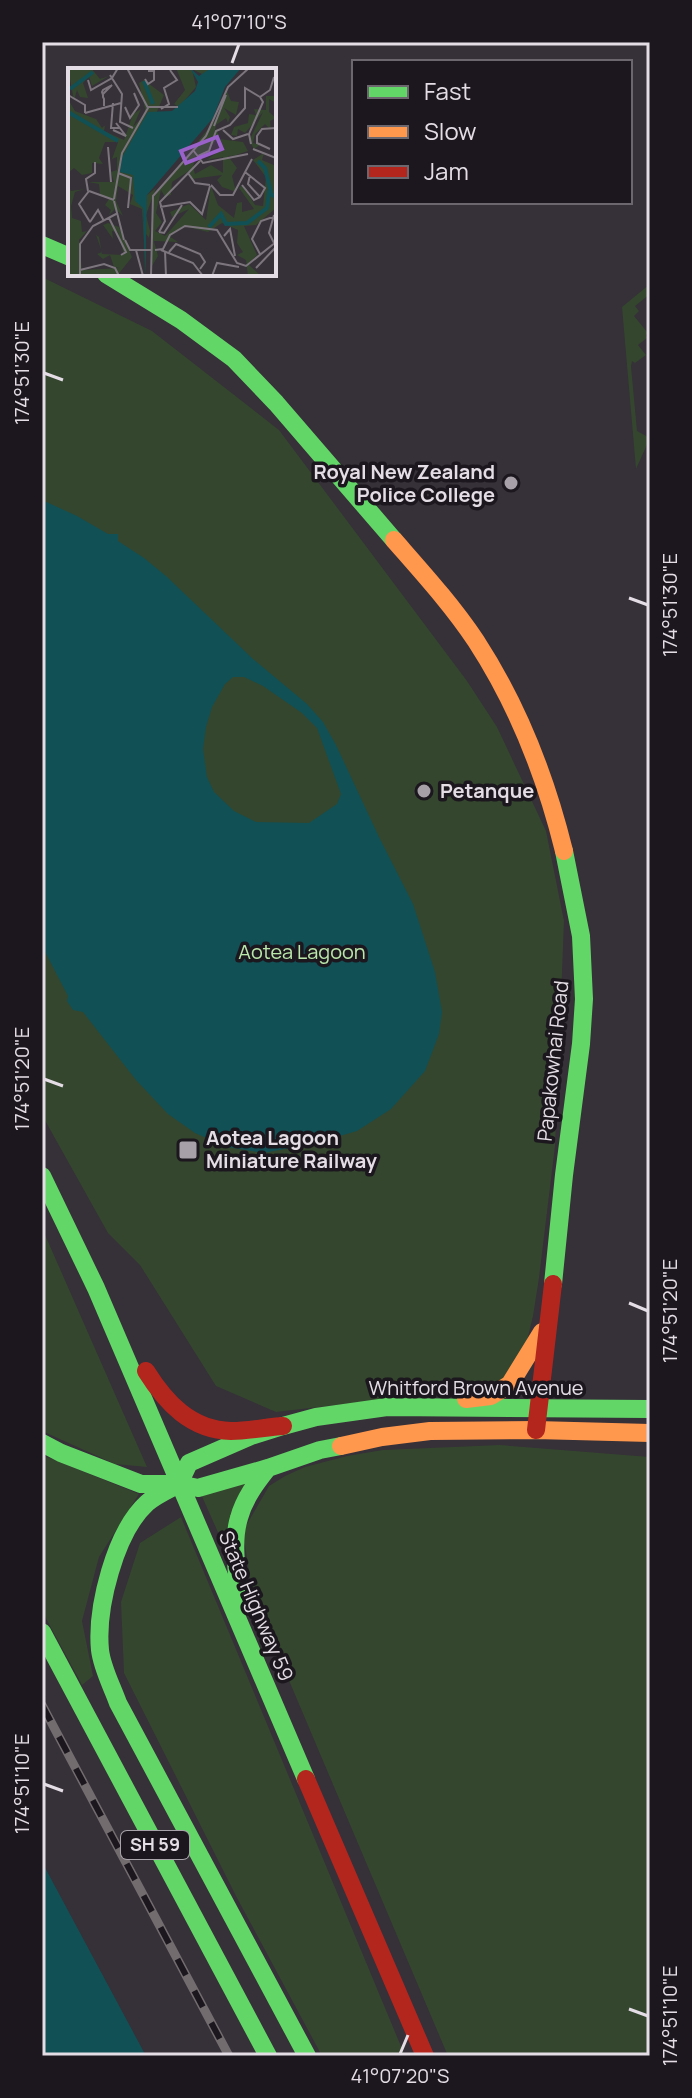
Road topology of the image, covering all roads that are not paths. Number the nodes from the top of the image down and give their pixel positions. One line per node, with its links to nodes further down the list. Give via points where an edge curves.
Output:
1 (42, 245): 2 (main road)
2 (68, 256)
3 (109, 276): 6 (main road, Papakowhai Road, via 203,336 249,374 444,599 504,689 526,739 572,884 584,975)
4 (42, 1176): 5 (main road, State Highway 59)
5 (96, 1288): 10 (main road, via 161,1396 175,1410 223,1431); 15 (main road, State Highway 59)
6 (550, 1310): 7 (main road, Papakowhai Road, via 540,1338 510,1384 491,1396); 8 (main road, Papakowhai Road)
7 (387, 1407): 8 (main road, Whitford Brown Avenue); 10 (main road, Whitford Brown Avenue)
8 (537, 1409): 9 (main road, Whitford Brown Avenue); 11 (main road, Papakowhai Road)
9 (650, 1409)
10 (283, 1426): 15 (main road, Whitford Brown Avenue, via 189,1463)
11 (536, 1430): 12 (main road, Whitford Brown Avenue); 14 (main road, Whitford Brown Avenue, via 382,1437)
12 (650, 1433)
13 (42, 1443): 15 (main road, via 141,1484)
14 (268, 1468): 15 (main road, Whitford Brown Avenue, via 198,1488); 16 (main road, via 249,1493 234,1538)
15 (179, 1484): 16 (main road, State Highway 59); 19 (main road, via 146,1504 118,1549 99,1626 100,1653 118,1703)
16 (240, 1624): 20 (main road, State Highway 59)
17 (42, 1632): 18 (main road, SH 59)
18 (268, 2056)
19 (307, 2056)
20 (425, 2056)

